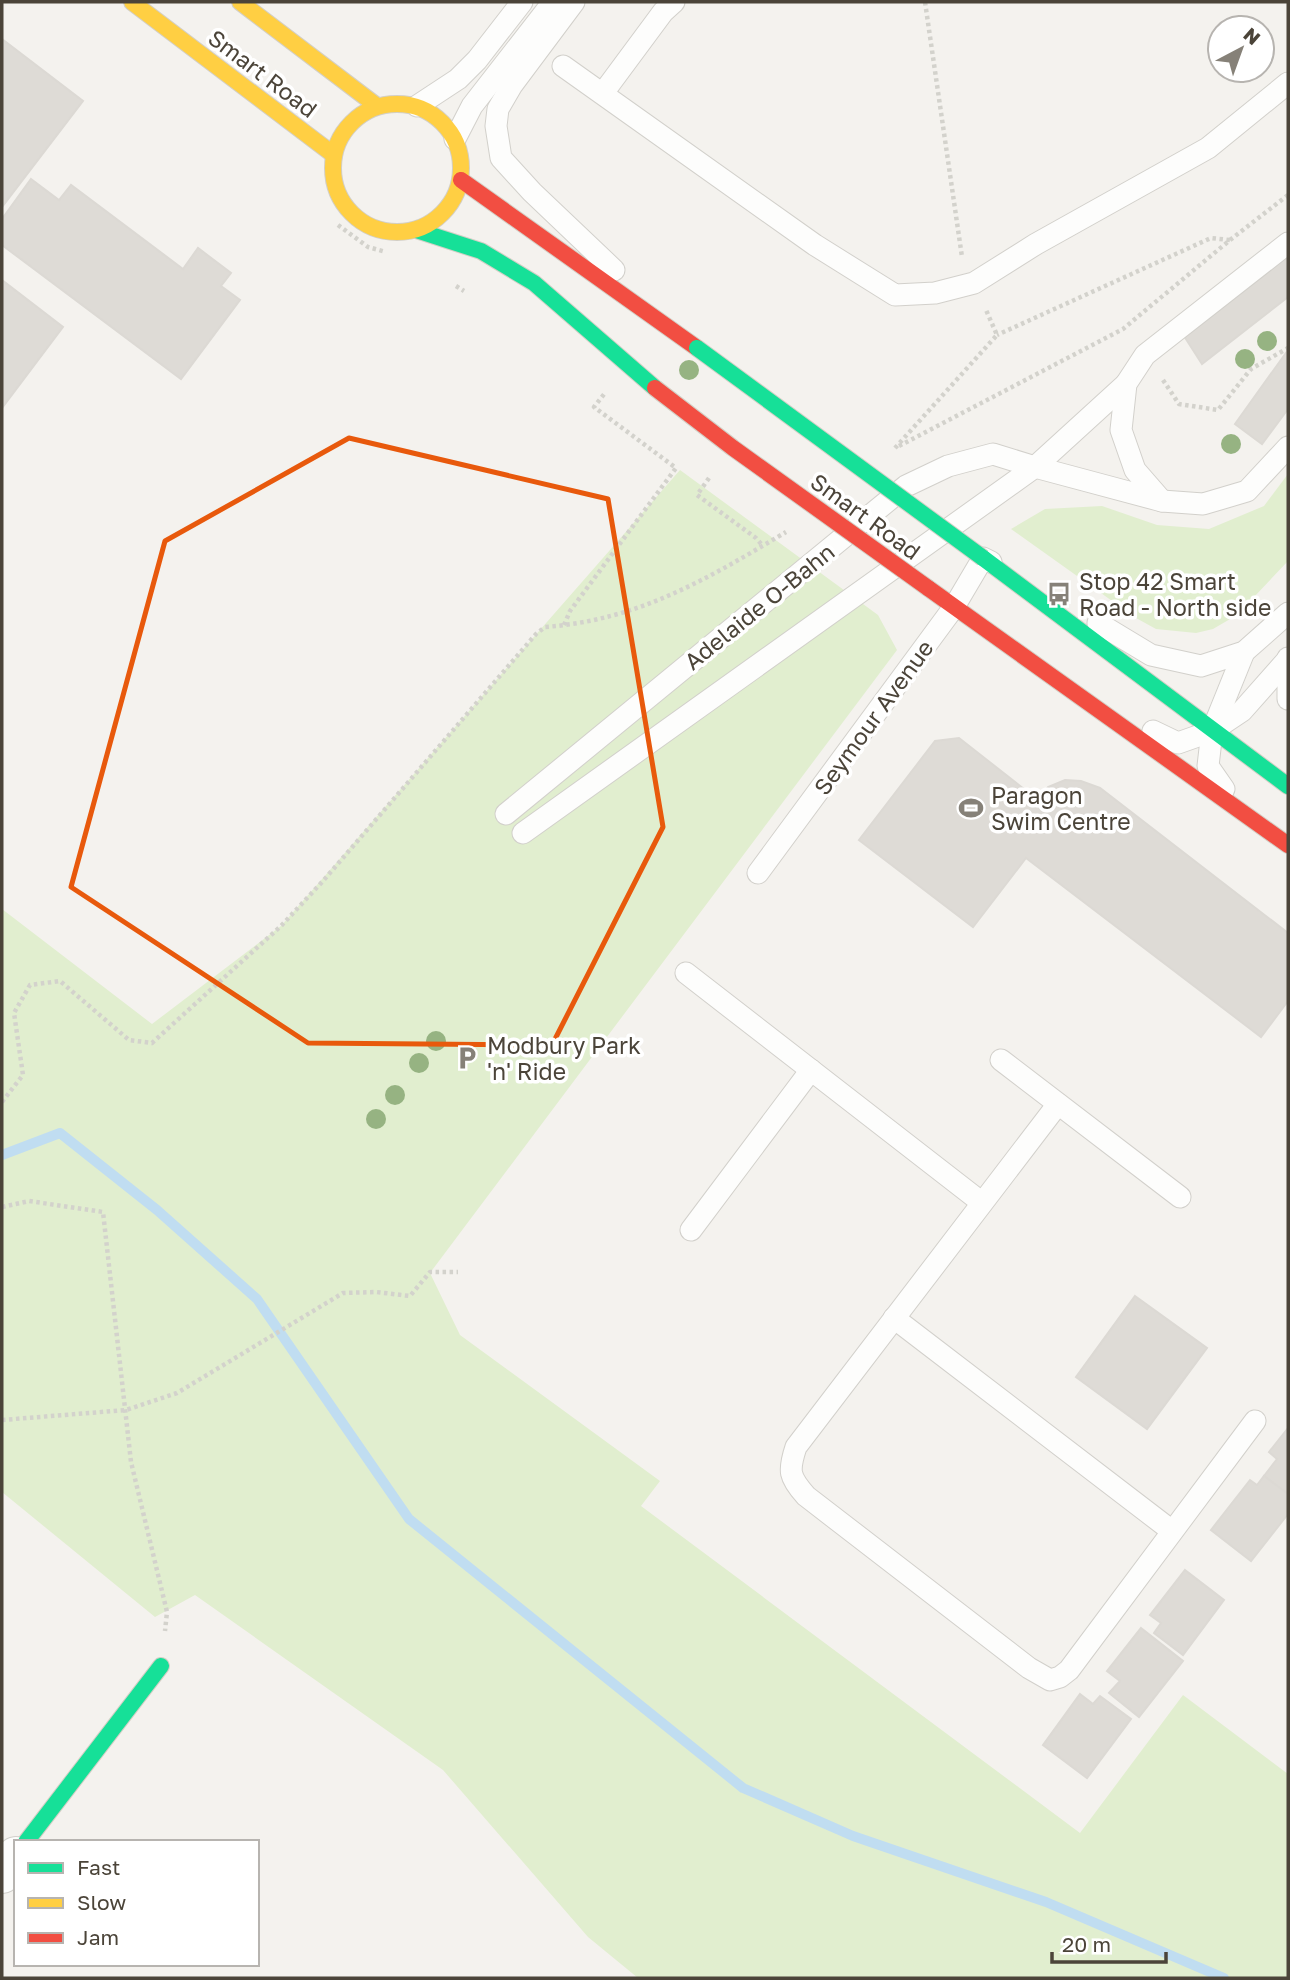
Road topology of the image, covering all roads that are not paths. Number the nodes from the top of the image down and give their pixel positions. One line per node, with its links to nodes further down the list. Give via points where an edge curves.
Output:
1 (132, 2): 13 (main road, Smart Road)
2 (240, 2): 10 (main road, Smart Road)
3 (522, 2): 11 (lane, via 458,79)
4 (553, 2): 12 (lane, via 472,106)
5 (574, 2): 17 (lane, via 498,109 501,158)
6 (674, 2): 9 (lane)
7 (563, 66): 9 (lane)
8 (1288, 83): 9 (lane, via 1208,148 974,283 935,293 895,295 815,244)
9 (603, 93)
10 (377, 106): 11 (main road); 13 (main road, via 347,126)
11 (417, 106): 12 (main road, via 439,118)
12 (455, 139): 14 (main road, via 462,159)
13 (334, 155): 15 (main road, via 336,189 361,221 380,230)
14 (461, 180): 15 (main road, via 447,209); 17 (main road, Smart Road)
15 (416, 230): 23 (main road, Smart Road, bridge, via 481,251 534,283 733,449)
16 (1288, 243): 18 (lane, via 1145,355)
17 (697, 348): 22 (main road, Smart Road, bridge)
18 (1126, 384): 20 (lane, Adelaide O-Bahn); 21 (lane, via 1121,430 1135,471)
19 (1288, 447): 21 (lane, Adelaide O-Bahn, via 1247,491 1203,505)
20 (1035, 467): 21 (lane, Adelaide O-Bahn); 32 (lane, Adelaide O-Bahn, via 993,454 948,466 906,486); 33 (lane, Adelaide O-Bahn)
21 (1162, 501)
22 (983, 558): 23 (lane, Seymour Avenue); 25 (lane, via 1151,656 1201,666); 29 (main road, Smart Road)
23 (954, 607): 27 (main road, Smart Road); 35 (lane, Seymour Avenue)
24 (1288, 612): 25 (lane)
25 (1244, 652): 29 (lane)
26 (1288, 659): 28 (lane); 29 (lane, via 1242,711)
27 (1042, 669): 29 (lane, via 1119,716 1178,743); 31 (main road, Smart Road)
28 (1288, 699)
29 (1212, 731): 30 (main road, Smart Road); 31 (lane, via 1208,766)
30 (1288, 786)
31 (1236, 807): 34 (main road, Smart Road)
32 (506, 814)
33 (523, 833)
34 (1288, 845)
35 (758, 873)
36 (686, 973): 38 (lane)
37 (1001, 1060): 39 (lane)
38 (811, 1070): 41 (lane); 42 (lane)
39 (1058, 1104): 40 (lane); 41 (lane)
40 (1180, 1198)
41 (981, 1202): 43 (lane)
42 (691, 1230)
43 (894, 1318): 45 (lane); 45 (lane, via 796,1447 792,1480 806,1496 1029,1668 1050,1680 1069,1670)
44 (1255, 1421): 45 (lane)
45 (1172, 1531)
46 (161, 1666): 47 (main road)
47 (28, 1840)
48 (14, 1859): 49 (street)
49 (2, 1874)

